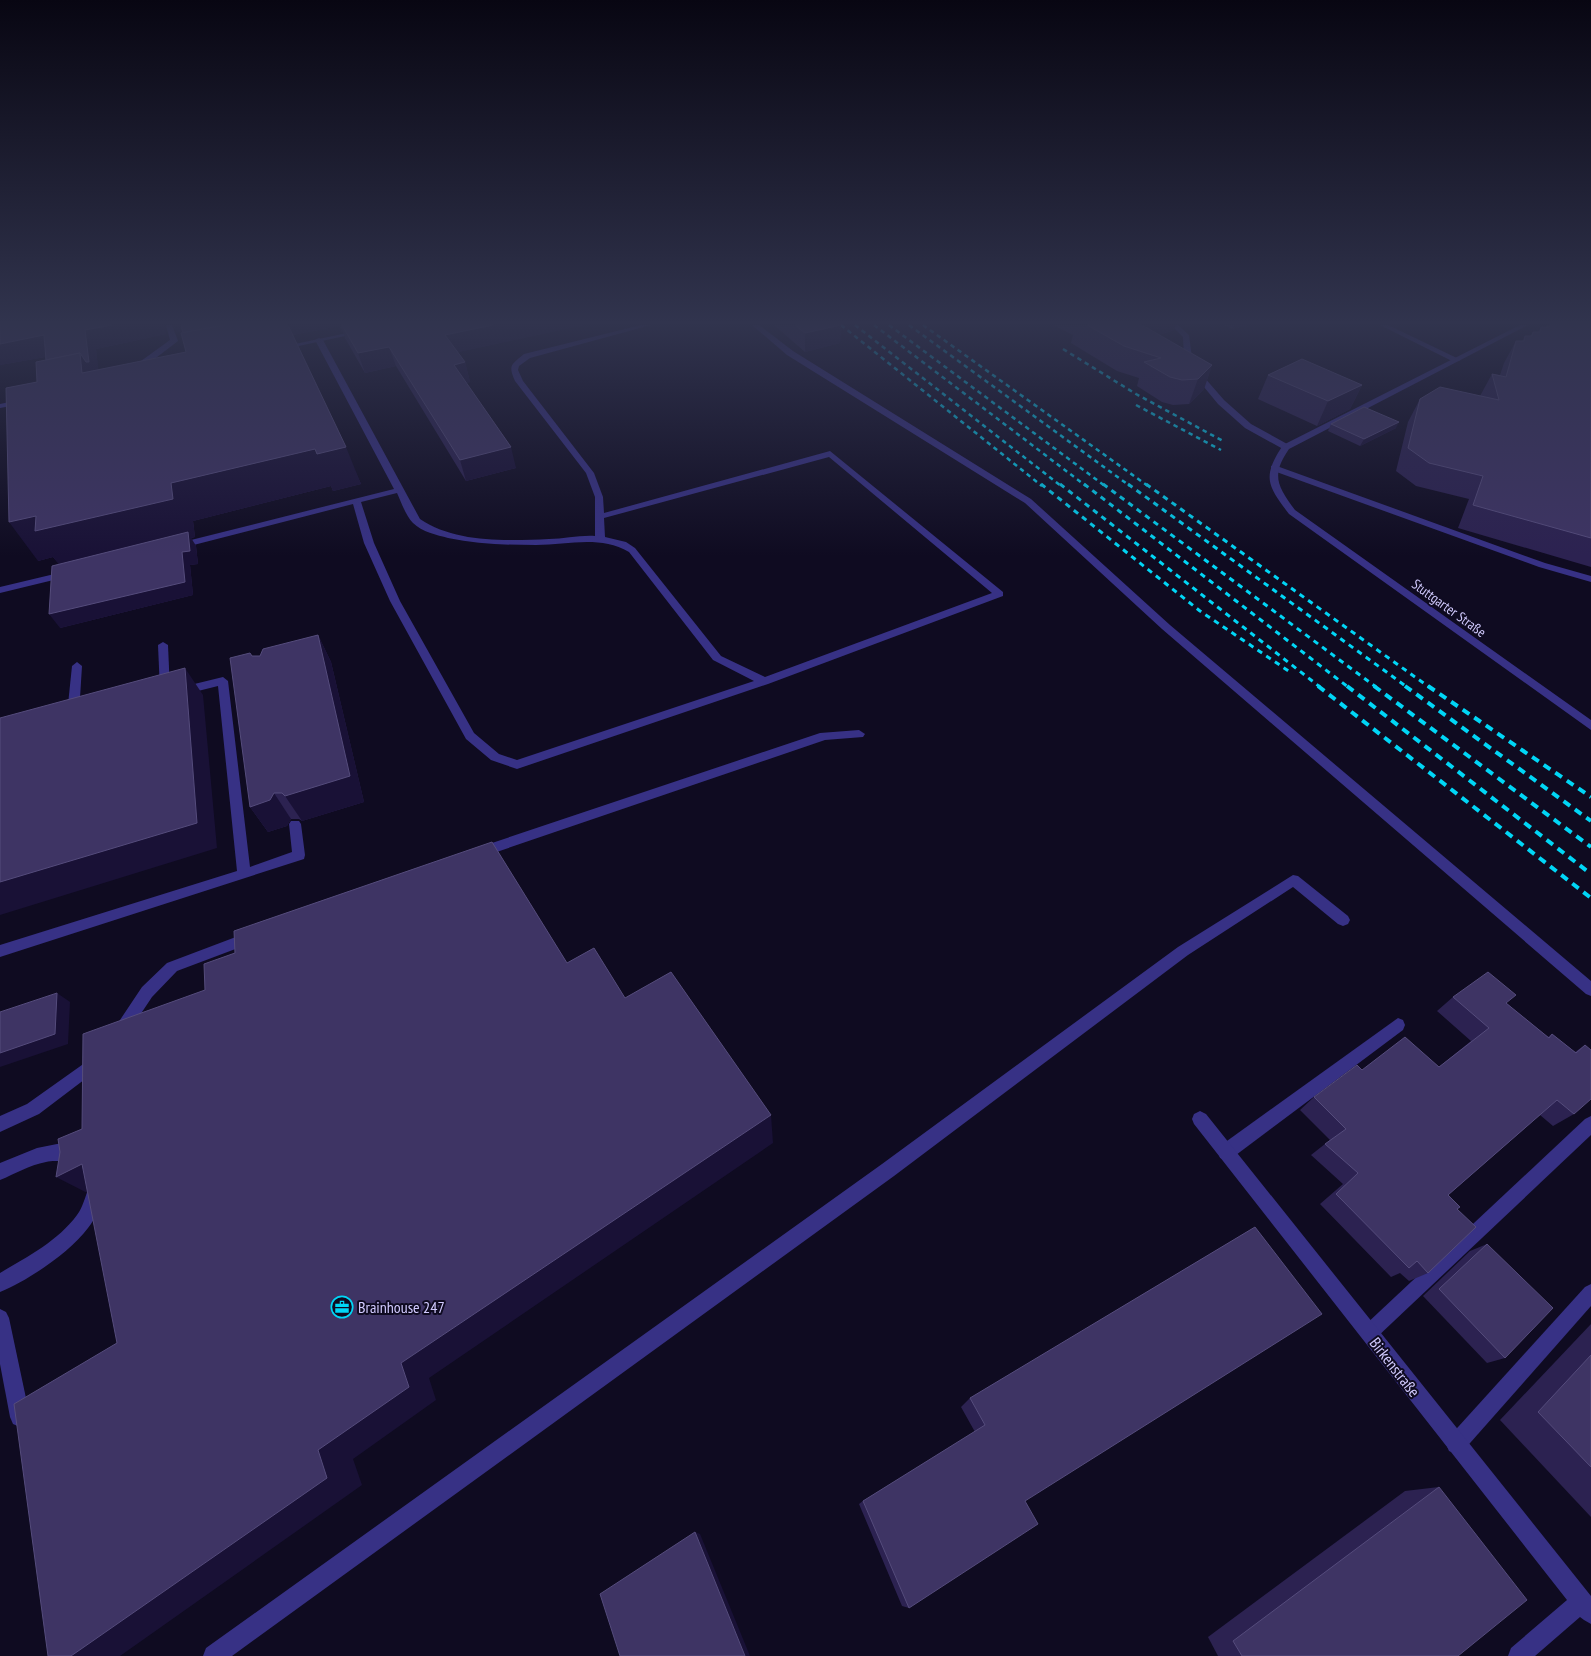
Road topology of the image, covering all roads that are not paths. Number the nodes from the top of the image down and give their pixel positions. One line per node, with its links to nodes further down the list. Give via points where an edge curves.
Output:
1 (18, 402): 7 (street)
2 (352, 402): 10 (street)
3 (535, 402): 12 (street, via 590,473 599,497)
4 (869, 402): 30 (street, via 1028,501 1166,628)
5 (1221, 402): 8 (street, via 1248,426)
6 (1373, 402): 8 (street)
7 (0, 406)
8 (1286, 446): 9 (street)
9 (1274, 468): 16 (street, via 1542,565); 22 (street, Stuttgarter Straße, via 1277,491 1292,512)
10 (399, 490): 11 (street); 13 (street, via 416,521 423,528 440,533 510,542)
11 (356, 501): 14 (street); 20 (street, via 369,543 408,626 470,736 495,757 517,764)
12 (599, 517): 13 (street); 20 (street, via 830,454 1000,594)
13 (600, 538): 20 (street, via 612,539 632,550 717,658)
14 (164, 549)
15 (77, 571): 17 (street)
16 (1591, 579)
17 (0, 590)
18 (163, 645): 26 (street, via 160,697 228,679)
19 (77, 666): 21 (street)
20 (764, 681)
21 (72, 719)
22 (1591, 726)
23 (859, 734): 25 (street, via 824,736)
24 (295, 824): 26 (street, via 300,855)
25 (466, 858)
26 (244, 874): 29 (street)
27 (1343, 920): 46 (street, via 1293,880 1214,930)
28 (264, 933): 32 (street, via 172,967 147,992)
29 (0, 952)
30 (1591, 990)
31 (1398, 1025): 37 (street)
32 (116, 1040)
33 (106, 1055): 35 (street, via 33,1109)
34 (1200, 1119): 37 (street, Birkenstraße)
35 (0, 1124)
36 (1591, 1124): 42 (street)
37 (1226, 1152): 42 (street, Birkenstraße)
38 (0, 1172): 39 (street, via 38,1155 67,1151 86,1157 94,1169 93,1203 83,1222 57,1246)
39 (0, 1282)
40 (1591, 1293): 44 (street)
41 (0, 1318): 43 (street)
42 (1369, 1333): 44 (street, Birkenstraße)
43 (24, 1438)
44 (1456, 1444): 45 (street, Birkenstraße)
45 (1586, 1608): 47 (street)
46 (214, 1656)
47 (1519, 1656)

